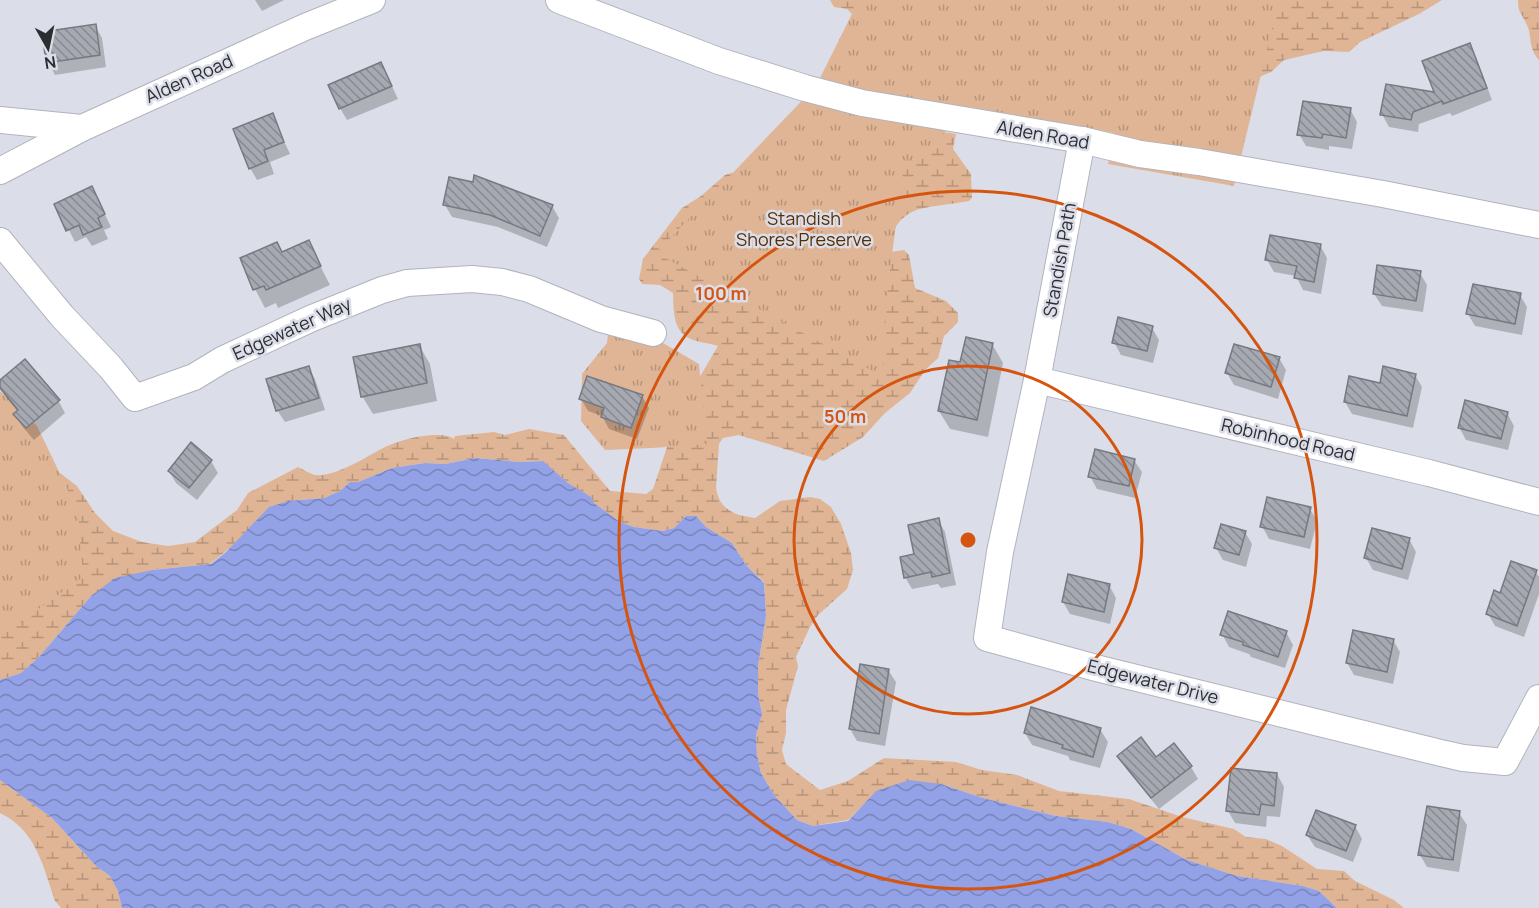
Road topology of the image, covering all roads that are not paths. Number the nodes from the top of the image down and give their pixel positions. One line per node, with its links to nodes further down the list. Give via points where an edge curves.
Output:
1 (372, 0): 4 (street, Alden Road)
2 (559, 0): 5 (street, Alden Road, via 719,61 833,96)
3 (0, 120): 4 (street)
4 (82, 128): 6 (street, Alden Road)
5 (1082, 140): 7 (street, Alden Road, via 1140,154 1383,194); 10 (street, Standish Path)
6 (0, 171)
7 (1539, 225)
8 (0, 241): 9 (street, Edgewater Way, via 135,398 194,377 310,320 407,283 472,279 502,282 601,319)
9 (653, 333)
10 (1037, 380): 11 (street, Robinhood Road); 12 (street, Edgewater Drive, via 1000,552 987,638 1143,680 1477,760 1505,762)
11 (1539, 502)
12 (1539, 698)

